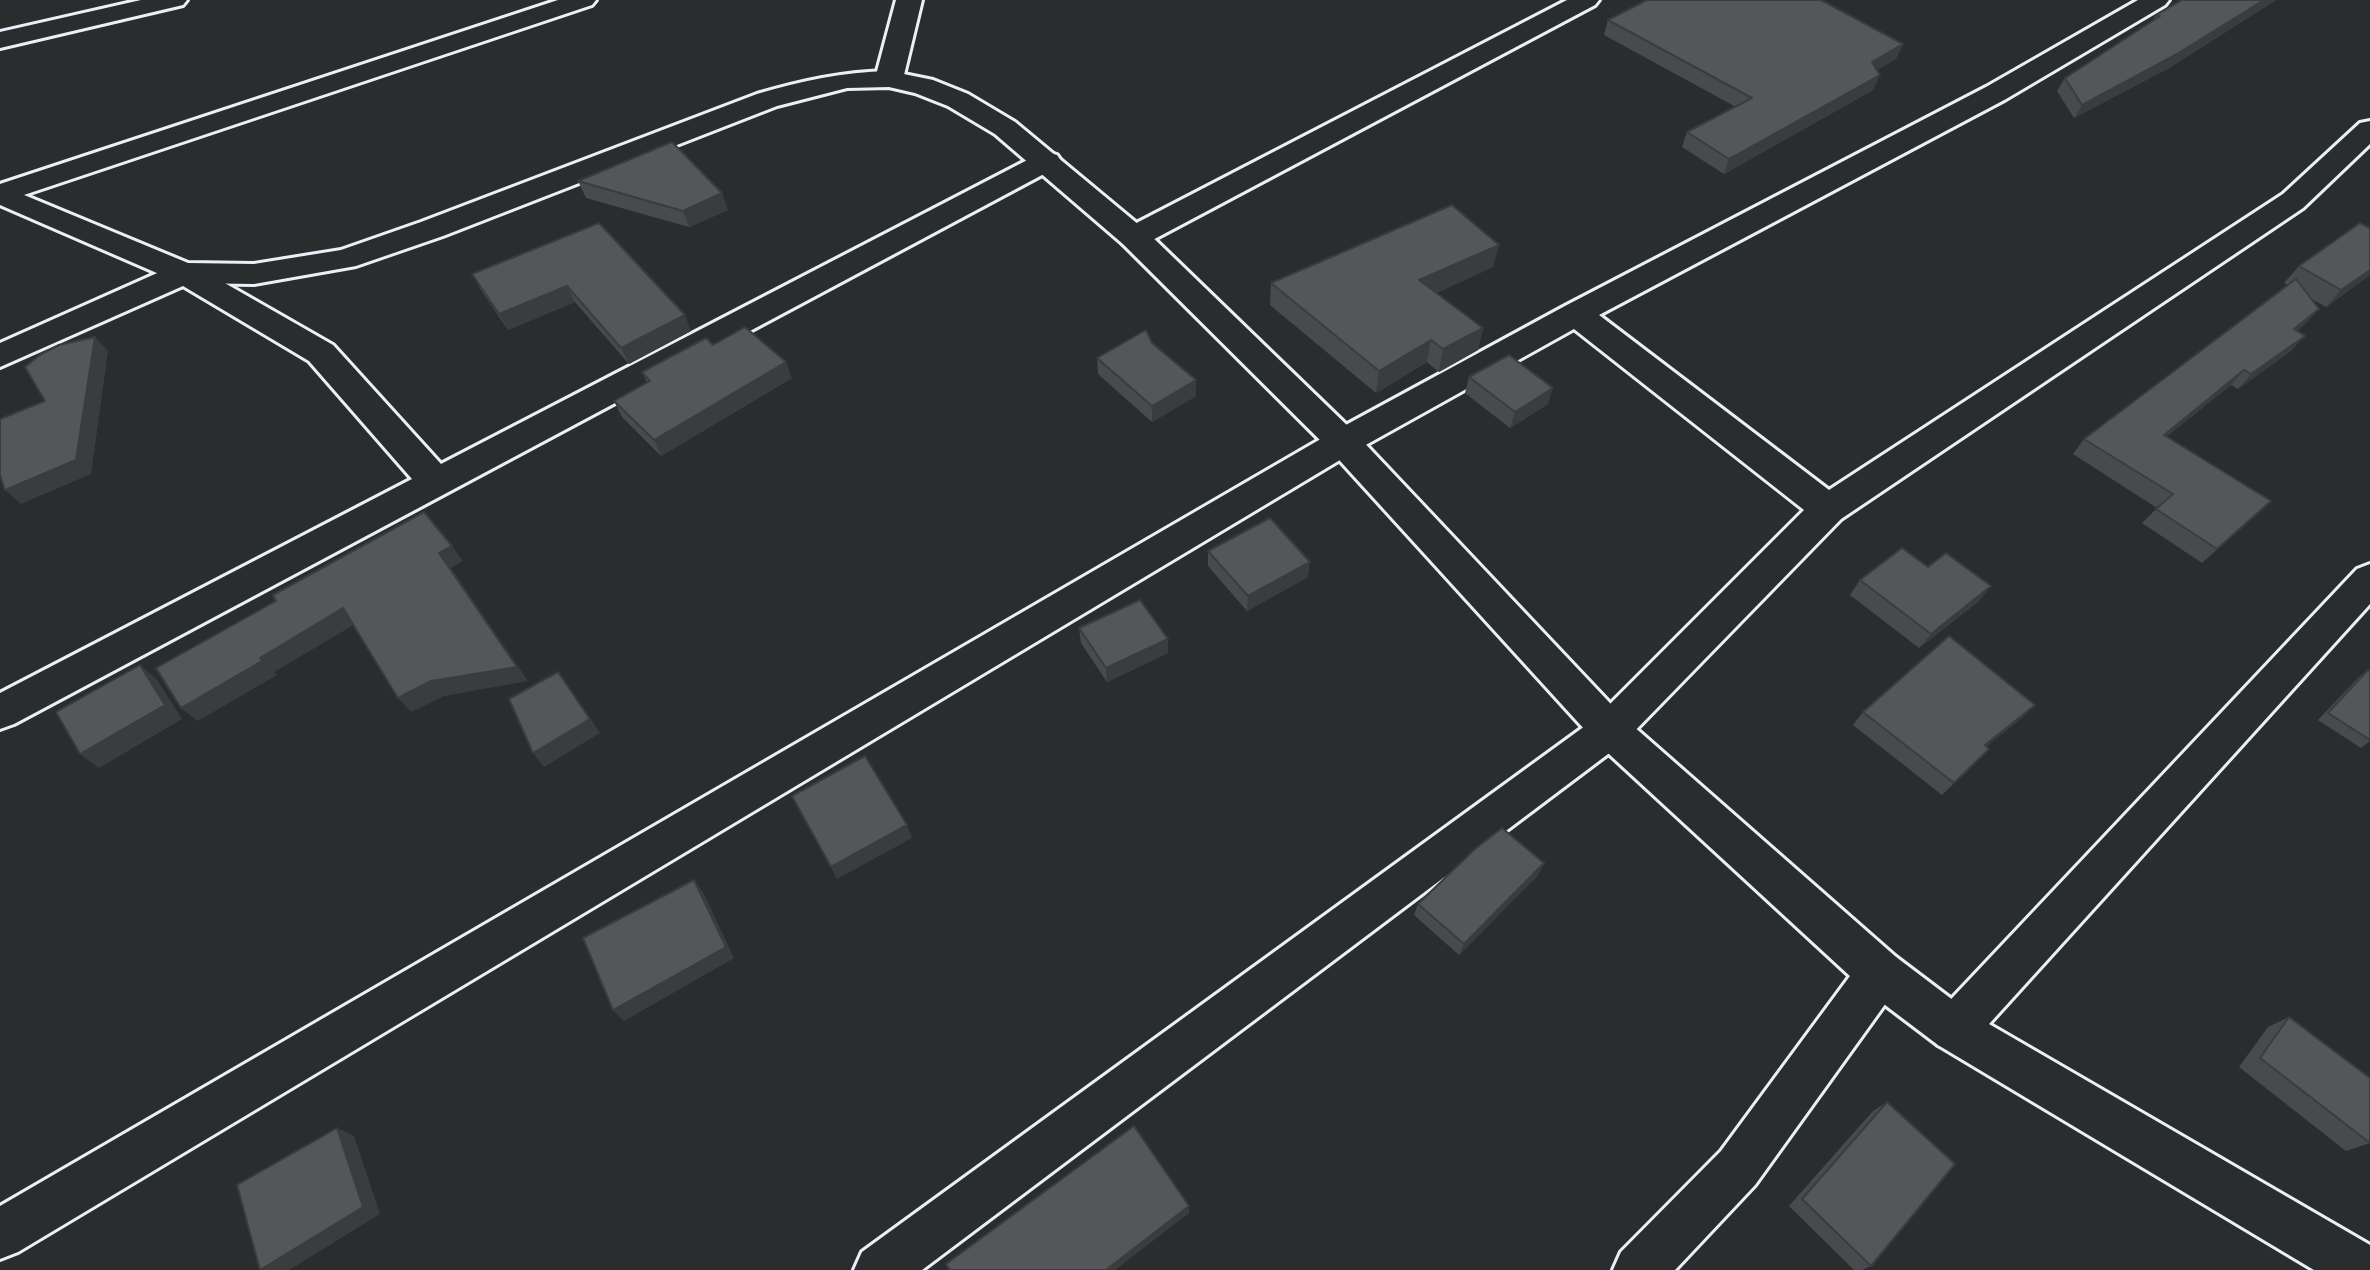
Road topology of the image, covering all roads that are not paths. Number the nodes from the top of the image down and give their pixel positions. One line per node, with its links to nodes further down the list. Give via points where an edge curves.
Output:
1 (174, 0): 6 (street)
2 (583, 0): 10 (street)
3 (909, 0): 7 (street)
4 (1586, 0): 11 (street)
5 (2156, 0): 13 (street, via 1983,99)
6 (0, 40)
7 (889, 79): 9 (street, via 958,100); 12 (street, via 847,80 767,100 345,259 254,274)
8 (2370, 129): 17 (street, via 2292,201)
9 (1047, 161): 11 (street); 16 (street)
10 (0, 194): 12 (street)
11 (1134, 237): 15 (street)
12 (184, 273): 14 (street); 16 (street, via 321,353)
13 (1576, 314): 15 (street); 17 (street)
14 (0, 356)
15 (1343, 442): 20 (street); 23 (street)
16 (436, 482): 19 (street)
17 (1828, 509): 20 (street)
18 (2370, 579): 22 (street)
19 (0, 712)
20 (1610, 730): 21 (street); 25 (street)
21 (1880, 973): 22 (street); 26 (street, via 1738,1168)
22 (1954, 1029): 24 (street)
23 (0, 1234)
24 (2341, 1264)
25 (880, 1270)
26 (1639, 1270)

